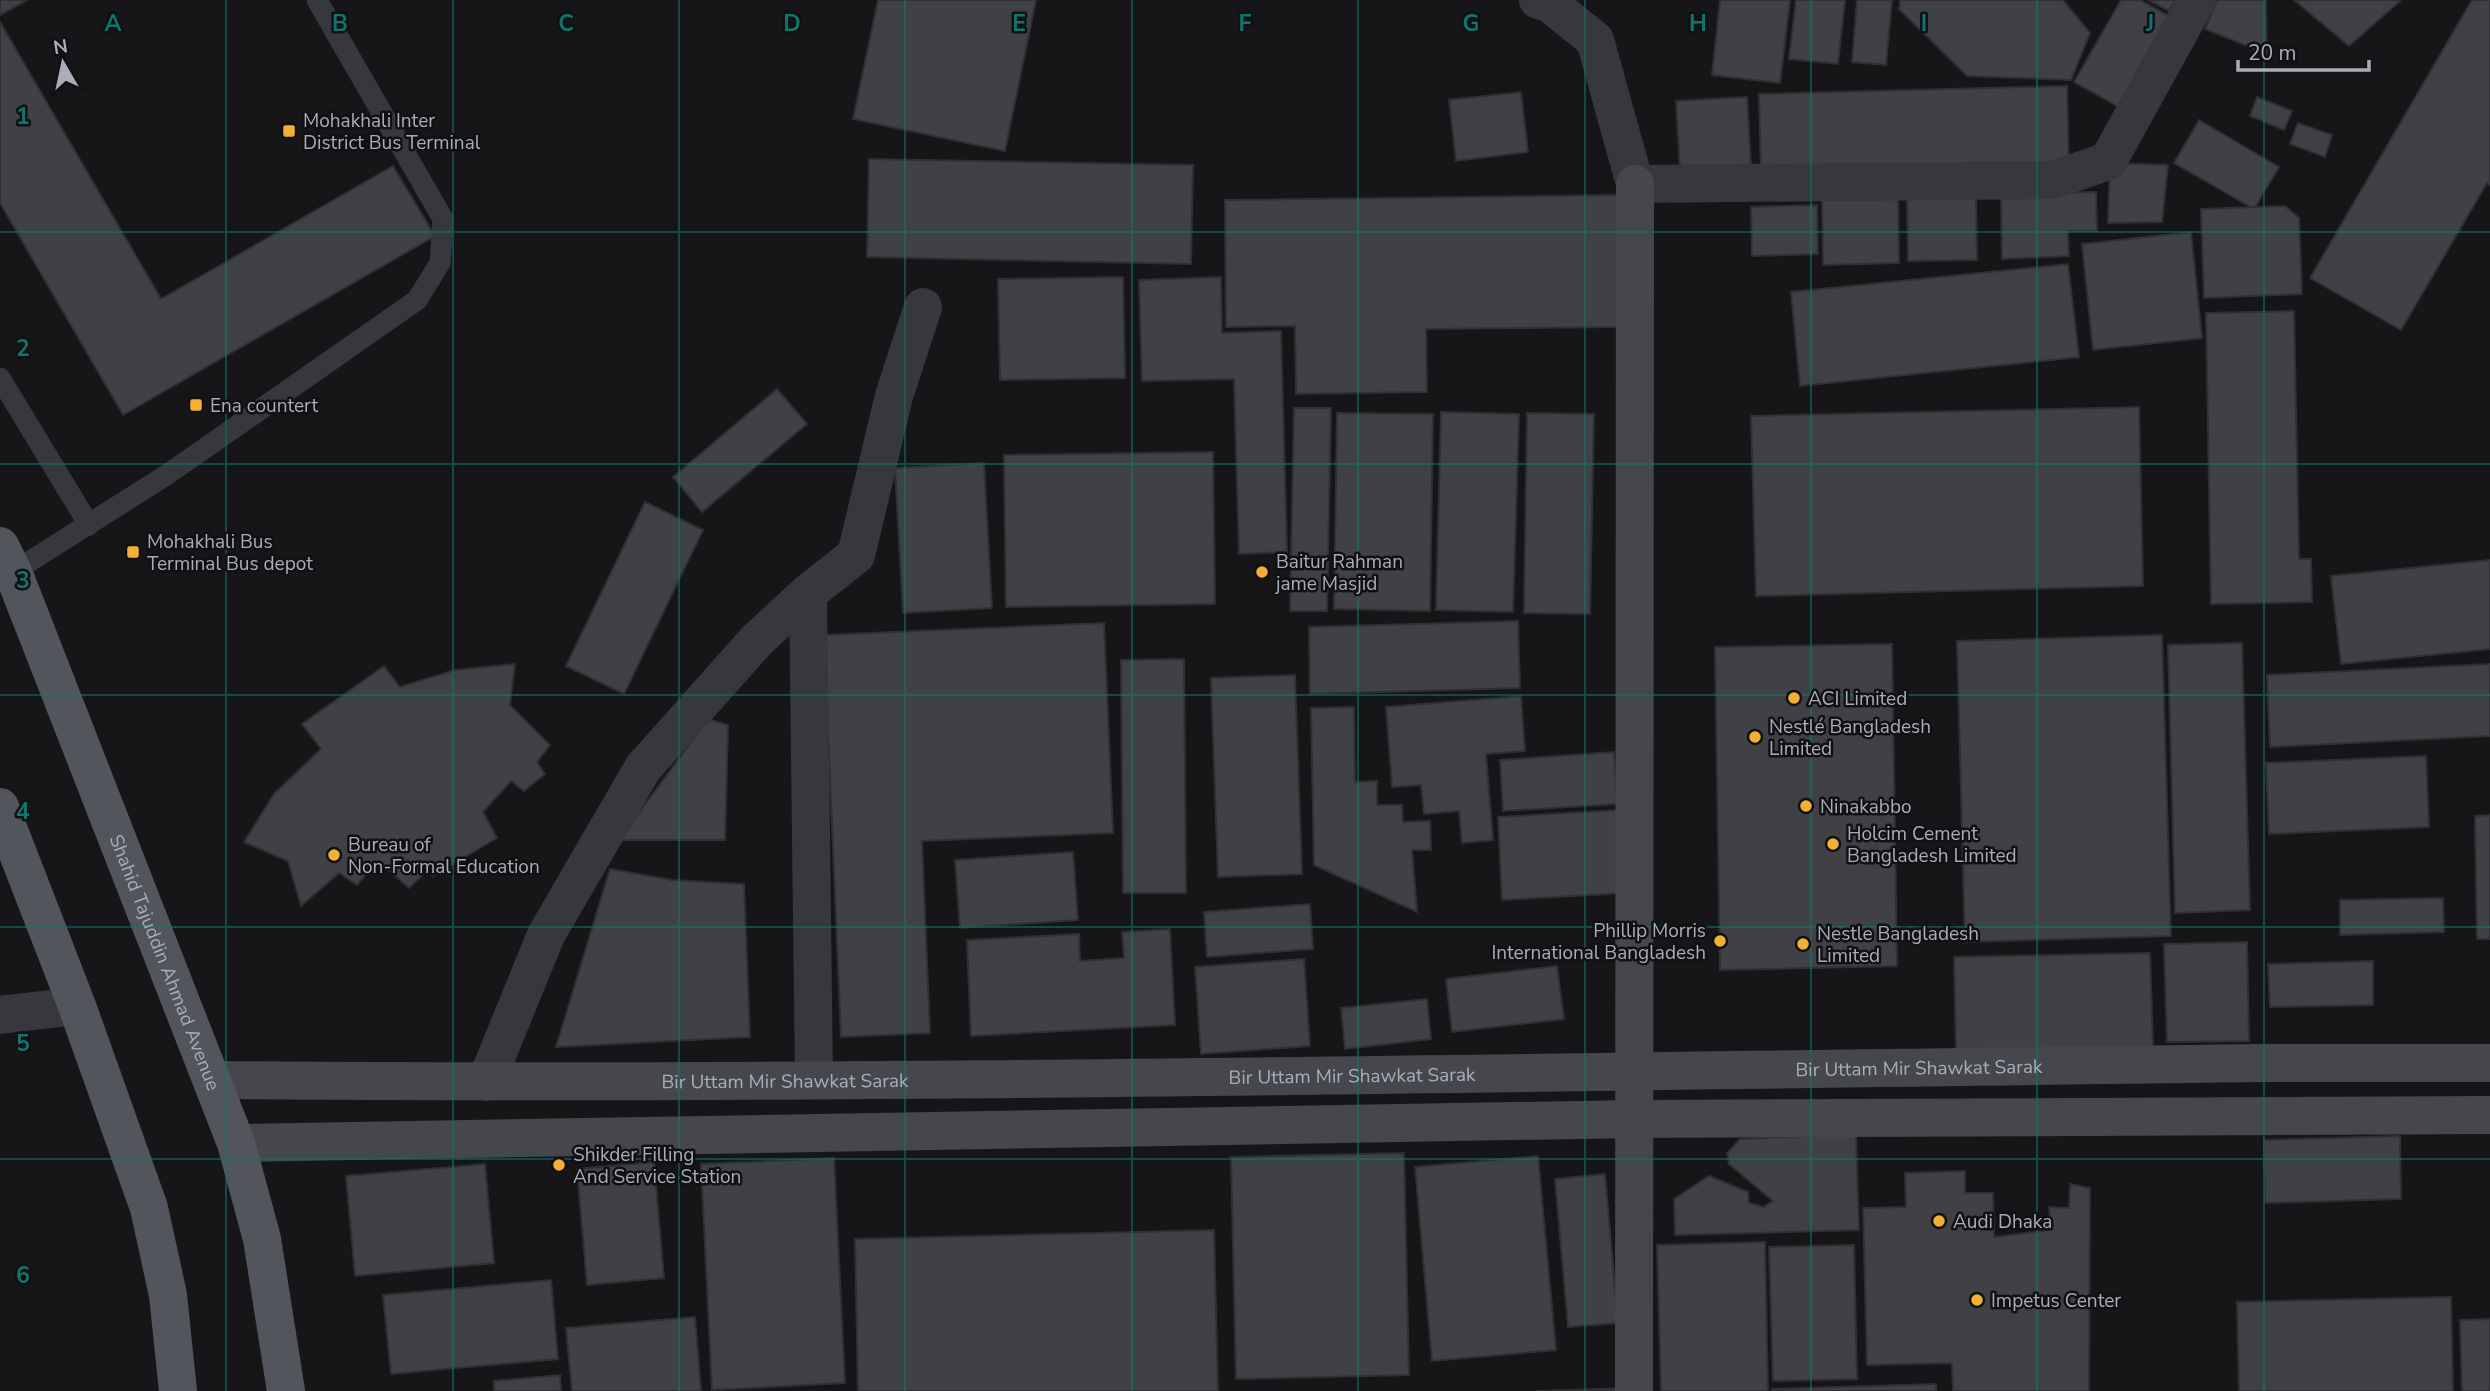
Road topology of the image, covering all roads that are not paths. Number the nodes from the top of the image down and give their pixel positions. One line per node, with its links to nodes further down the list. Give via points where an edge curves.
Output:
1 (317, 0): 7 (lane, via 443,219 440,263 417,300)
2 (1538, 0): 4 (street, via 1549,3 1595,40)
3 (2197, 0): 4 (street, via 2108,161 2053,180)
4 (1635, 184): 14 (main road)
5 (923, 307): 9 (street, via 894,396 856,555)
6 (0, 378): 7 (lane)
7 (89, 525): 8 (lane)
8 (6, 559): 15 (main road, Shahid Tajuddin Ahmad Avenue)
9 (808, 593): 16 (street); 17 (street, via 757,640 643,768 546,935)
10 (0, 807): 11 (main road)
11 (78, 1006): 12 (street); 21 (main road, via 149,1208 168,1295)
12 (0, 1015)
13 (2490, 1063): 14 (main road, Bir Uttam Mir Shawkat Sarak)
14 (1634, 1070): 16 (main road, Bir Uttam Mir Shawkat Sarak); 19 (main road)
15 (213, 1080): 17 (main road, Bir Uttam Mir Shawkat Sarak); 20 (main road, Shahid Tajuddin Ahmad Avenue)
16 (814, 1080): 17 (main road, Bir Uttam Mir Shawkat Sarak)
17 (486, 1082)
18 (2490, 1115): 19 (main road)
19 (1634, 1119): 20 (main road); 23 (main road)
20 (236, 1143): 22 (main road, Shahid Tajuddin Ahmad Avenue, via 262,1239)
21 (178, 1391)
22 (286, 1391)
23 (1634, 1391)

